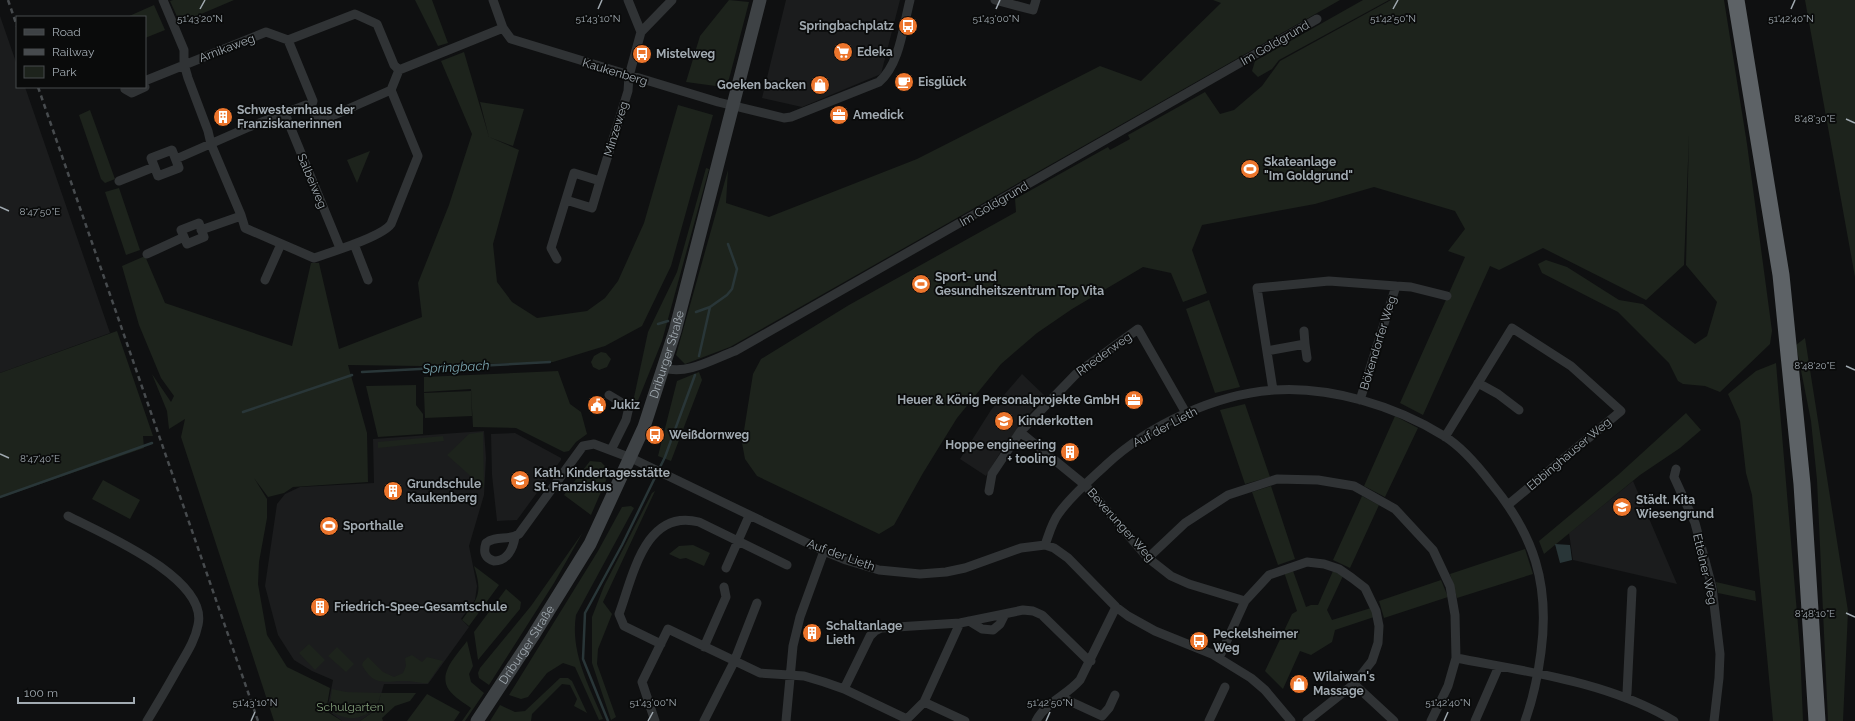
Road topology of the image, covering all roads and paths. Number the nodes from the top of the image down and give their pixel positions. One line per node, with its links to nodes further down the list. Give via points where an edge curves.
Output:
1 (163, 0): 14 (street, via 184,50)
2 (493, 0): 11 (street, Kaukenberg)
3 (628, 0): 12 (street)
4 (672, 0): 12 (street)
5 (760, 0): 21 (main road, Driburger Straße)
6 (910, 0): 21 (street, Kaukenberg, via 894,64 879,82 789,118)
7 (995, 0): 8 (street, via 1033,10)
8 (1036, 0)
9 (1736, 0): 106 (highway, via 1781,275 1802,484)
10 (1317, 19): 42 (street, Im Goldgrund, via 735,351 688,369)
11 (503, 28): 15 (street); 16 (street, Kaukenberg, via 511,39)
12 (641, 32): 16 (street)
13 (288, 40): 14 (street, Arnikaweg, via 266,32); 15 (street, via 355,14 377,24 394,65); 22 (street, via 313,102)
14 (184, 64): 17 (street, Arnikaweg); 24 (street, Arnikaweg)
15 (399, 70): 20 (street)
16 (629, 76): 21 (street, Kaukenberg); 26 (street, Minzeweg, via 628,91)
17 (146, 83)
18 (126, 88): 19 (street, Arnikaweg, via 132,93)
19 (139, 88)
20 (391, 90): 22 (street, via 323,120 314,114); 30 (street, Arnikaweg, via 418,159 388,229)
21 (733, 106): 42 (main road, Driburger Straße)
22 (311, 107): 23 (street, via 306,105)
23 (284, 114): 24 (street); 31 (street, Salbeiweg)
24 (211, 144): 25 (street, via 176,159 172,150 151,158 154,167); 28 (street, Arnikaweg)
25 (119, 181)
26 (600, 181): 27 (street, Minzeweg, via 592,208); 27 (street, via 574,173)
27 (566, 200): 33 (street, via 551,248)
28 (241, 216): 29 (street, Arnikaweg, via 245,228); 32 (street, via 201,230 199,223 181,230 184,237)
29 (281, 244): 31 (street, Arnikaweg, via 314,258); 34 (street)
30 (354, 244): 31 (street, Arnikaweg); 35 (street)
31 (340, 248)
32 (147, 254)
33 (557, 259)
34 (265, 280)
35 (368, 280)
36 (1396, 286): 37 (street, Bökendorfer Weg); 40 (street, Bökendorfer Weg, via 1329,280 1257,288); 46 (street, Bökendorfer Weg)
37 (1447, 296)
38 (1304, 331): 39 (street)
39 (1305, 344): 40 (street); 41 (street)
40 (1267, 351): 44 (street, Bökendorfer Weg)
41 (1307, 358)
42 (664, 368): 52 (main road, Driburger Straße)
43 (1478, 383): 47 (street); 50 (street, Ebbinghauser Weg); 56 (street, Ebbinghauser Weg, via 1512,328 1571,366 1621,411)
44 (1273, 390): 46 (street, Auf der Lieth, via 1311,390); 48 (street, Auf der Lieth, via 1229,398)
45 (609, 395): 51 (street, via 629,407 626,420)
46 (1360, 400): 50 (street, Auf der Lieth, via 1407,416)
47 (1519, 410)
48 (1186, 413): 49 (street, Rhederweg, via 1138,329 1076,374); 54 (street, Auf der Lieth, via 1137,439)
49 (1020, 432): 54 (street); 55 (street, Rhederweg, via 992,474)
50 (1445, 436): 56 (street, Auf der Lieth, via 1477,466)
51 (611, 450): 52 (street); 59 (street, via 594,444 583,446 546,499)
52 (631, 458): 58 (street, Auf der Lieth); 91 (main road, Driburger Straße, via 590,544)
53 (1676, 469): 105 (street, Ettelner Weg, via 1674,478 1695,523 1712,587 1720,654)
54 (1085, 485): 61 (street, Auf der Lieth, via 1059,513); 63 (street, Beverunger Weg)
55 (989, 491)
56 (1509, 504): 80 (street, Auf der Lieth, via 1533,553 1542,588 1544,629)
57 (68, 516): 90 (street, via 156,563 183,584 197,606 199,623 193,641)
58 (749, 516): 60 (street); 62 (street, Auf der Lieth)
59 (515, 537)
60 (739, 541): 64 (street); 65 (street); 73 (street, via 690,519 675,521 661,527 651,536 642,550 619,614 624,626)
61 (1045, 545): 62 (street, Auf der Lieth, via 1021,548 965,568 920,574 879,570); 70 (street, via 1063,553)
62 (824, 551): 81 (street, via 800,617)
63 (1148, 558): 68 (street, Beverunger Weg, via 1178,579); 76 (street, via 1185,523 1228,495 1277,479 1318,480 1354,486 1396,509 1433,550 1450,586 1455,615)
64 (788, 564)
65 (726, 568)
66 (724, 587): 74 (street, via 726,597)
67 (1632, 590): 87 (street)
68 (1246, 601): 75 (street); 82 (street, via 1269,575 1307,562 1339,569 1352,578 1365,588 1376,611 1379,626 1378,643 1372,661)
69 (757, 603): 78 (street)
70 (1116, 607): 75 (street, via 1155,631); 77 (street)
71 (1005, 614): 72 (street); 72 (street, via 993,630 982,629); 77 (street, via 1023,610 1042,615)
72 (965, 622): 84 (street, via 881,628 875,631 870,636); 88 (street)
73 (661, 644): 74 (street, via 668,629); 92 (street, via 642,682)
74 (704, 647): 78 (street)
75 (1219, 658): 98 (street, via 1246,674 1265,690)
76 (1456, 658): 79 (street); 101 (street, via 1448,686)
77 (1091, 661): 86 (street, via 1080,680)
78 (734, 662): 81 (street, via 760,673); 93 (street)
79 (1498, 666): 80 (street); 102 (street)
80 (1538, 674): 87 (street, via 1573,681); 103 (street, Auf der Lieth)
81 (790, 675): 84 (street); 94 (street)
82 (1354, 684): 99 (street); 100 (street)
83 (1225, 687): 97 (street)
84 (844, 689): 89 (street)
85 (1115, 695): 86 (street, via 1102,716 1064,699)
86 (1063, 696): 96 (street, via 1047,705)
87 (1626, 698): 104 (street)
88 (924, 702): 89 (street); 95 (street)
89 (907, 720)
90 (147, 721)
91 (477, 721)
92 (655, 721)
93 (704, 721)
94 (786, 721)
95 (965, 721)
96 (1036, 721)
97 (1209, 721)
98 (1290, 721)
99 (1307, 721)
100 (1394, 721)
101 (1431, 721)
102 (1475, 721)
103 (1525, 721)
104 (1674, 721)
105 (1714, 721)
106 (1816, 721)

